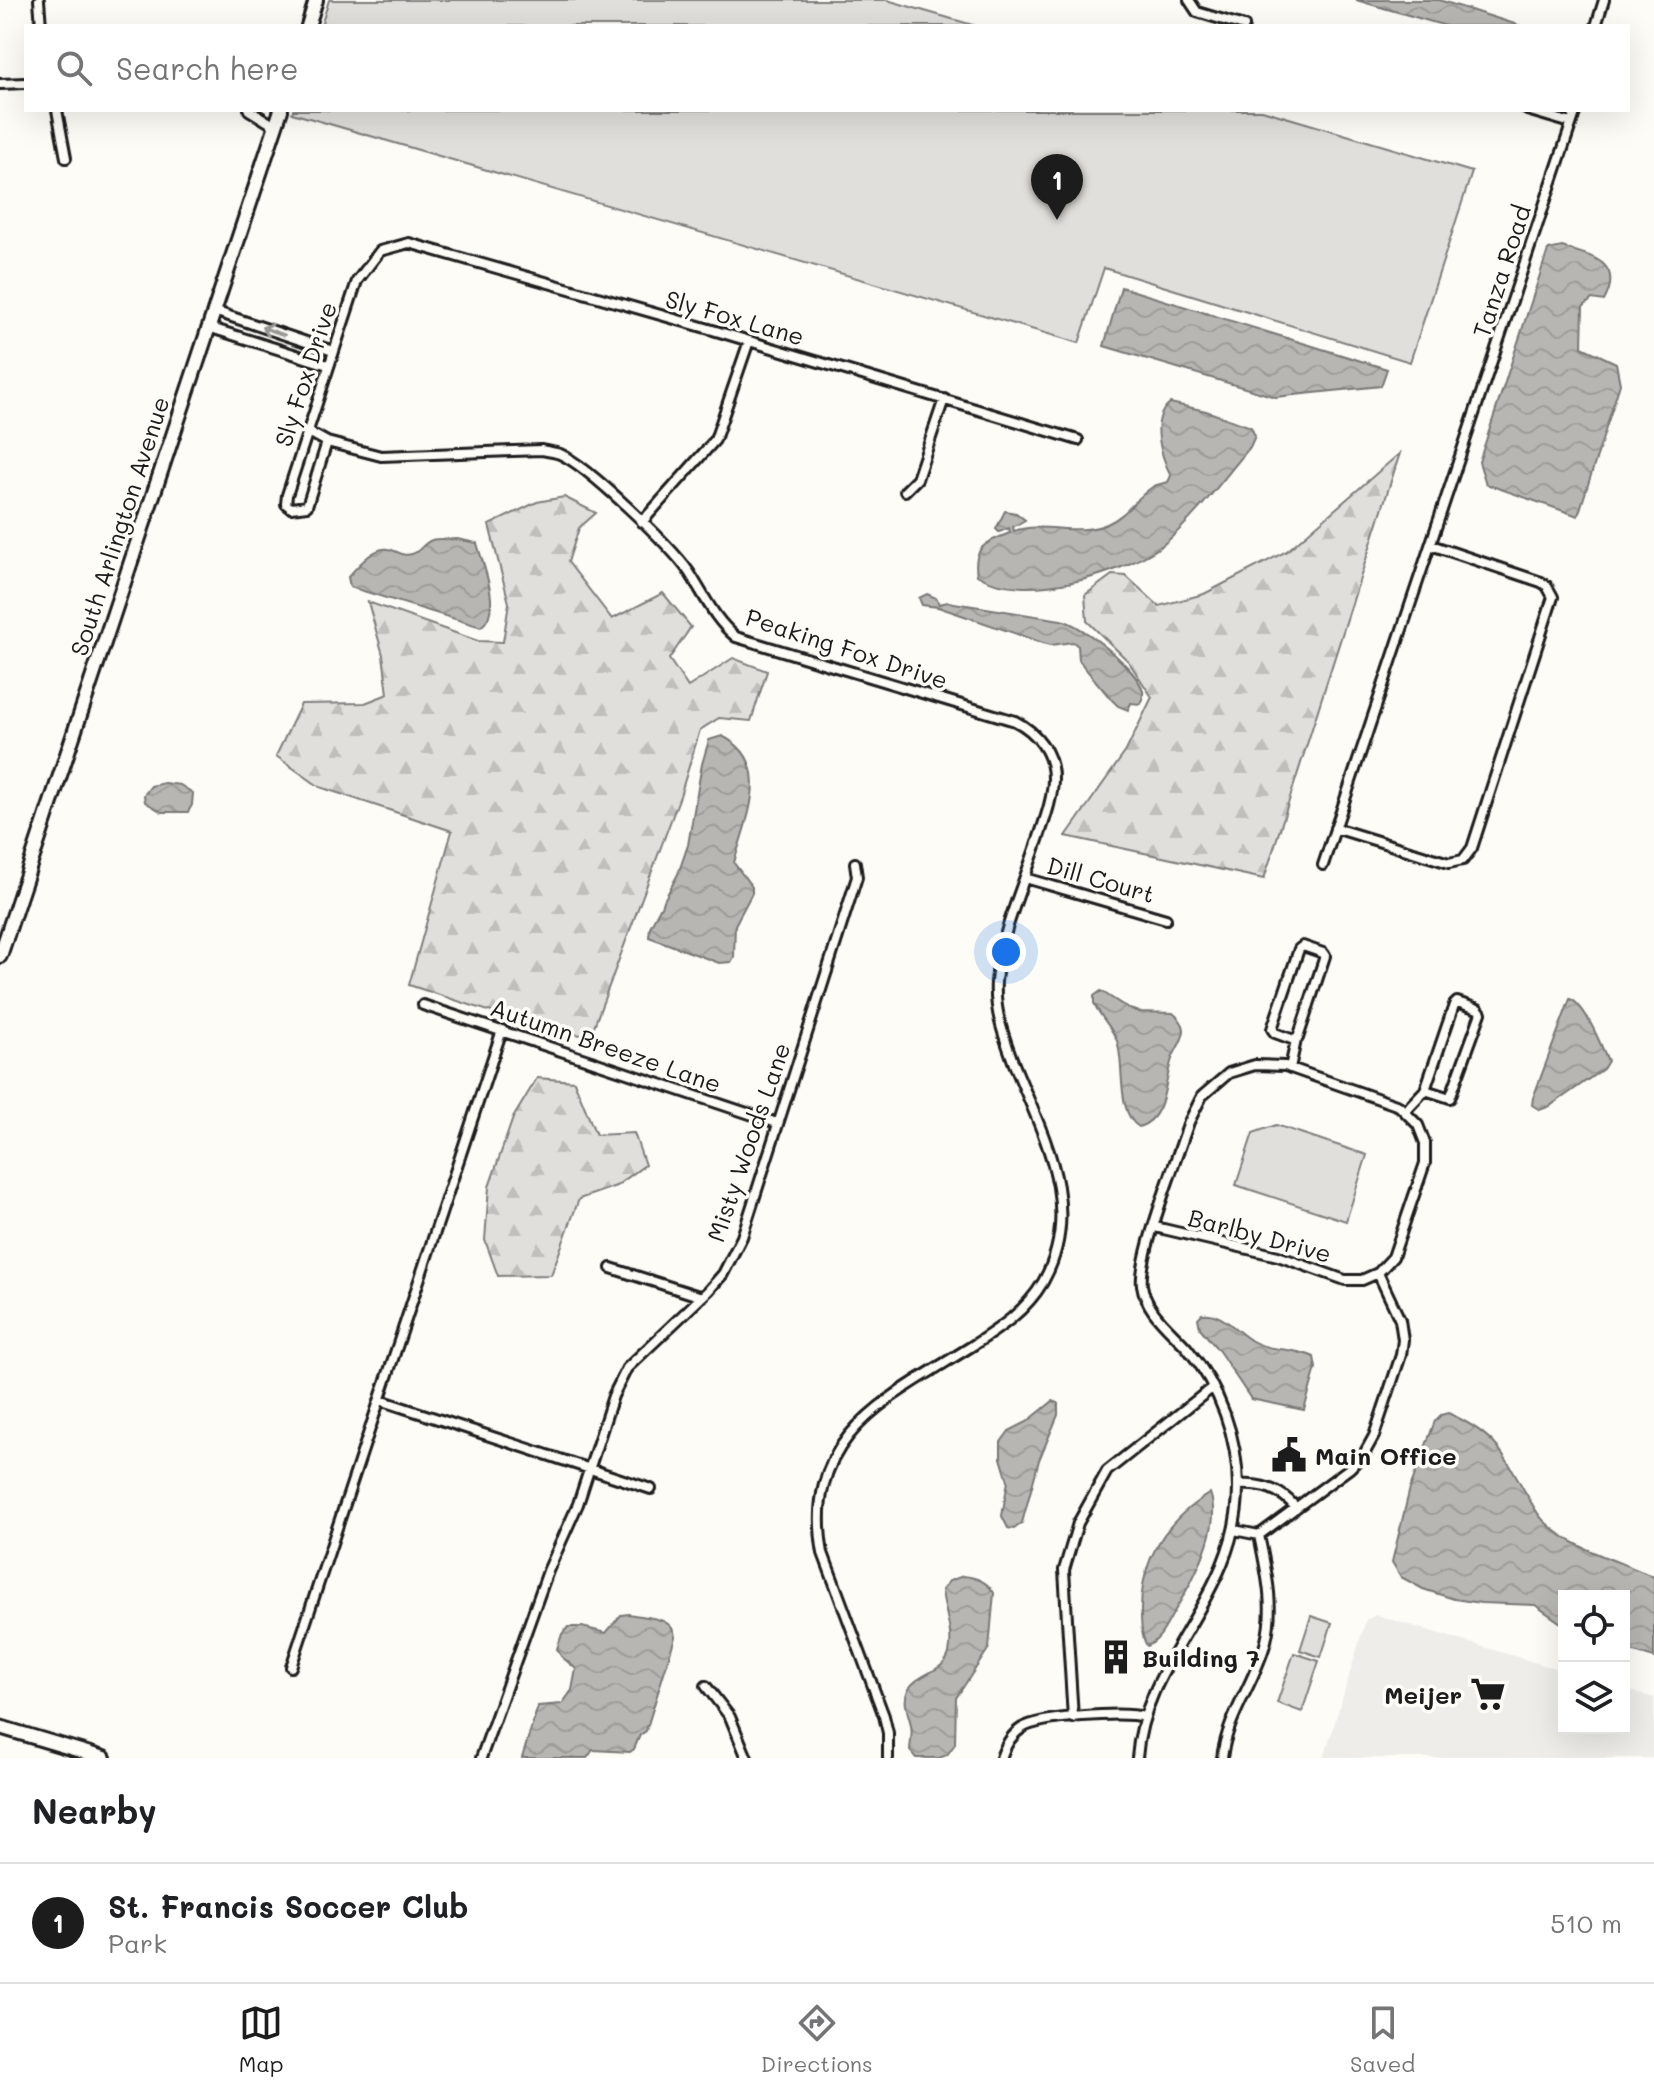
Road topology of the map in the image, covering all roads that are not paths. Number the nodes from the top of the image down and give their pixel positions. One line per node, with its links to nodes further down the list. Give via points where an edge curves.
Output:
1 (39, 0): 5 (street)
2 (316, 0): 6 (street)
3 (1189, 0): 7 (street, via 1197,12)
4 (1604, 0): 8 (street)
5 (41, 24)
6 (309, 24)
7 (1237, 24)
8 (1597, 24)
9 (24, 83): 10 (street)
10 (0, 84)
11 (57, 112): 18 (street)
12 (252, 112): 17 (street)
13 (280, 112): 17 (street, South Arlington Avenue)
14 (1534, 112): 16 (street)
15 (1575, 112): 16 (street, Tanza Road)
16 (1571, 123): 31 (street, Tanza Road)
17 (275, 126): 20 (street, South Arlington Avenue)
18 (66, 158)
19 (380, 251): 22 (street, Sly Fox Lane, via 409,243); 23 (street, Sly Fox Drive, via 357,281)
20 (214, 311): 21 (street, South Arlington Avenue); 23 (street, one-way to 20)
21 (208, 327): 24 (street); 37 (street, South Arlington Avenue)
22 (749, 341): 25 (street, Sly Fox Lane); 30 (street, via 715,440)
23 (333, 351): 24 (street, Sly Fox Drive)
24 (328, 365): 26 (street, Sly Fox Drive)
25 (944, 399): 27 (street, Sly Fox Lane); 29 (street, via 917,479)
26 (307, 431): 28 (street, Peaking Fox Drive); 28 (street, Sly Fox Drive, via 286,504 307,506)
27 (1078, 440)
28 (327, 442): 30 (street, Peaking Fox Drive, via 381,456 541,450 561,455)
29 (905, 491)
30 (642, 522): 35 (street, Peaking Fox Drive, via 671,549 720,624 736,637 1029,728 1045,748 1053,778)
31 (1431, 545): 32 (street, Tanza Road); 32 (street, via 1541,582 1553,597 1472,848 1463,860 1449,863)
32 (1335, 828): 34 (street, Tanza Road)
33 (855, 863): 44 (street, Misty Woods Lane, via 857,877)
34 (1323, 865)
35 (1025, 878): 36 (street, Dill Court); 65 (street, Peaking Fox Drive, via 1000,958 996,998 1004,1037 1058,1181 1061,1218 1053,1259 1035,1294 1009,1322 867,1414 836,1454 821,1499 823,1553 881,1707)
36 (1166, 919)
37 (0, 956)
38 (423, 1005): 39 (street, Autumn Breeze Lane)
39 (502, 1030): 44 (street, Autumn Breeze Lane); 50 (street)
40 (1296, 1040): 40 (street, via 1325,956 1303,946 1272,1030); 41 (street)
41 (1290, 1068): 43 (street); 45 (street, via 1249,1066 1208,1089 1195,1108)
42 (1425, 1090): 42 (street, via 1454,1005 1478,1009 1452,1097); 43 (street)
43 (1405, 1111): 47 (street, via 1424,1138 1424,1170 1394,1254)
44 (777, 1123): 48 (street, Misty Woods Lane, via 742,1237 723,1274)
45 (1155, 1227): 47 (street, Barlby Drive, via 1278,1256 1345,1280); 49 (street, via 1142,1270 1146,1300)
46 (611, 1268): 48 (street)
47 (1378, 1273): 54 (street, via 1400,1320 1403,1340 1377,1428 1356,1462)
48 (702, 1297): 51 (street, Misty Woods Lane, via 627,1368)
49 (1213, 1387): 52 (street, via 1232,1437); 60 (street, via 1107,1471 1078,1523 1064,1570)
50 (380, 1400): 51 (street); 57 (street)
51 (589, 1468): 53 (street); 63 (street, Misty Woods Lane)
52 (1238, 1485): 54 (street, via 1280,1491); 55 (street)
53 (651, 1489)
54 (1296, 1508): 56 (street)
55 (1234, 1530): 56 (street); 59 (street, via 1218,1578)
56 (1259, 1535): 68 (street, via 1270,1594 1269,1624)
57 (291, 1667)
58 (706, 1686): 64 (street, via 730,1717)
59 (1144, 1717): 60 (street); 67 (street)
60 (1073, 1718): 66 (street, via 1024,1727)
61 (0, 1727): 62 (street)
62 (104, 1758)
63 (481, 1758)
64 (747, 1758)
65 (888, 1758)
66 (1001, 1758)
67 (1137, 1758)
68 (1222, 1758)

